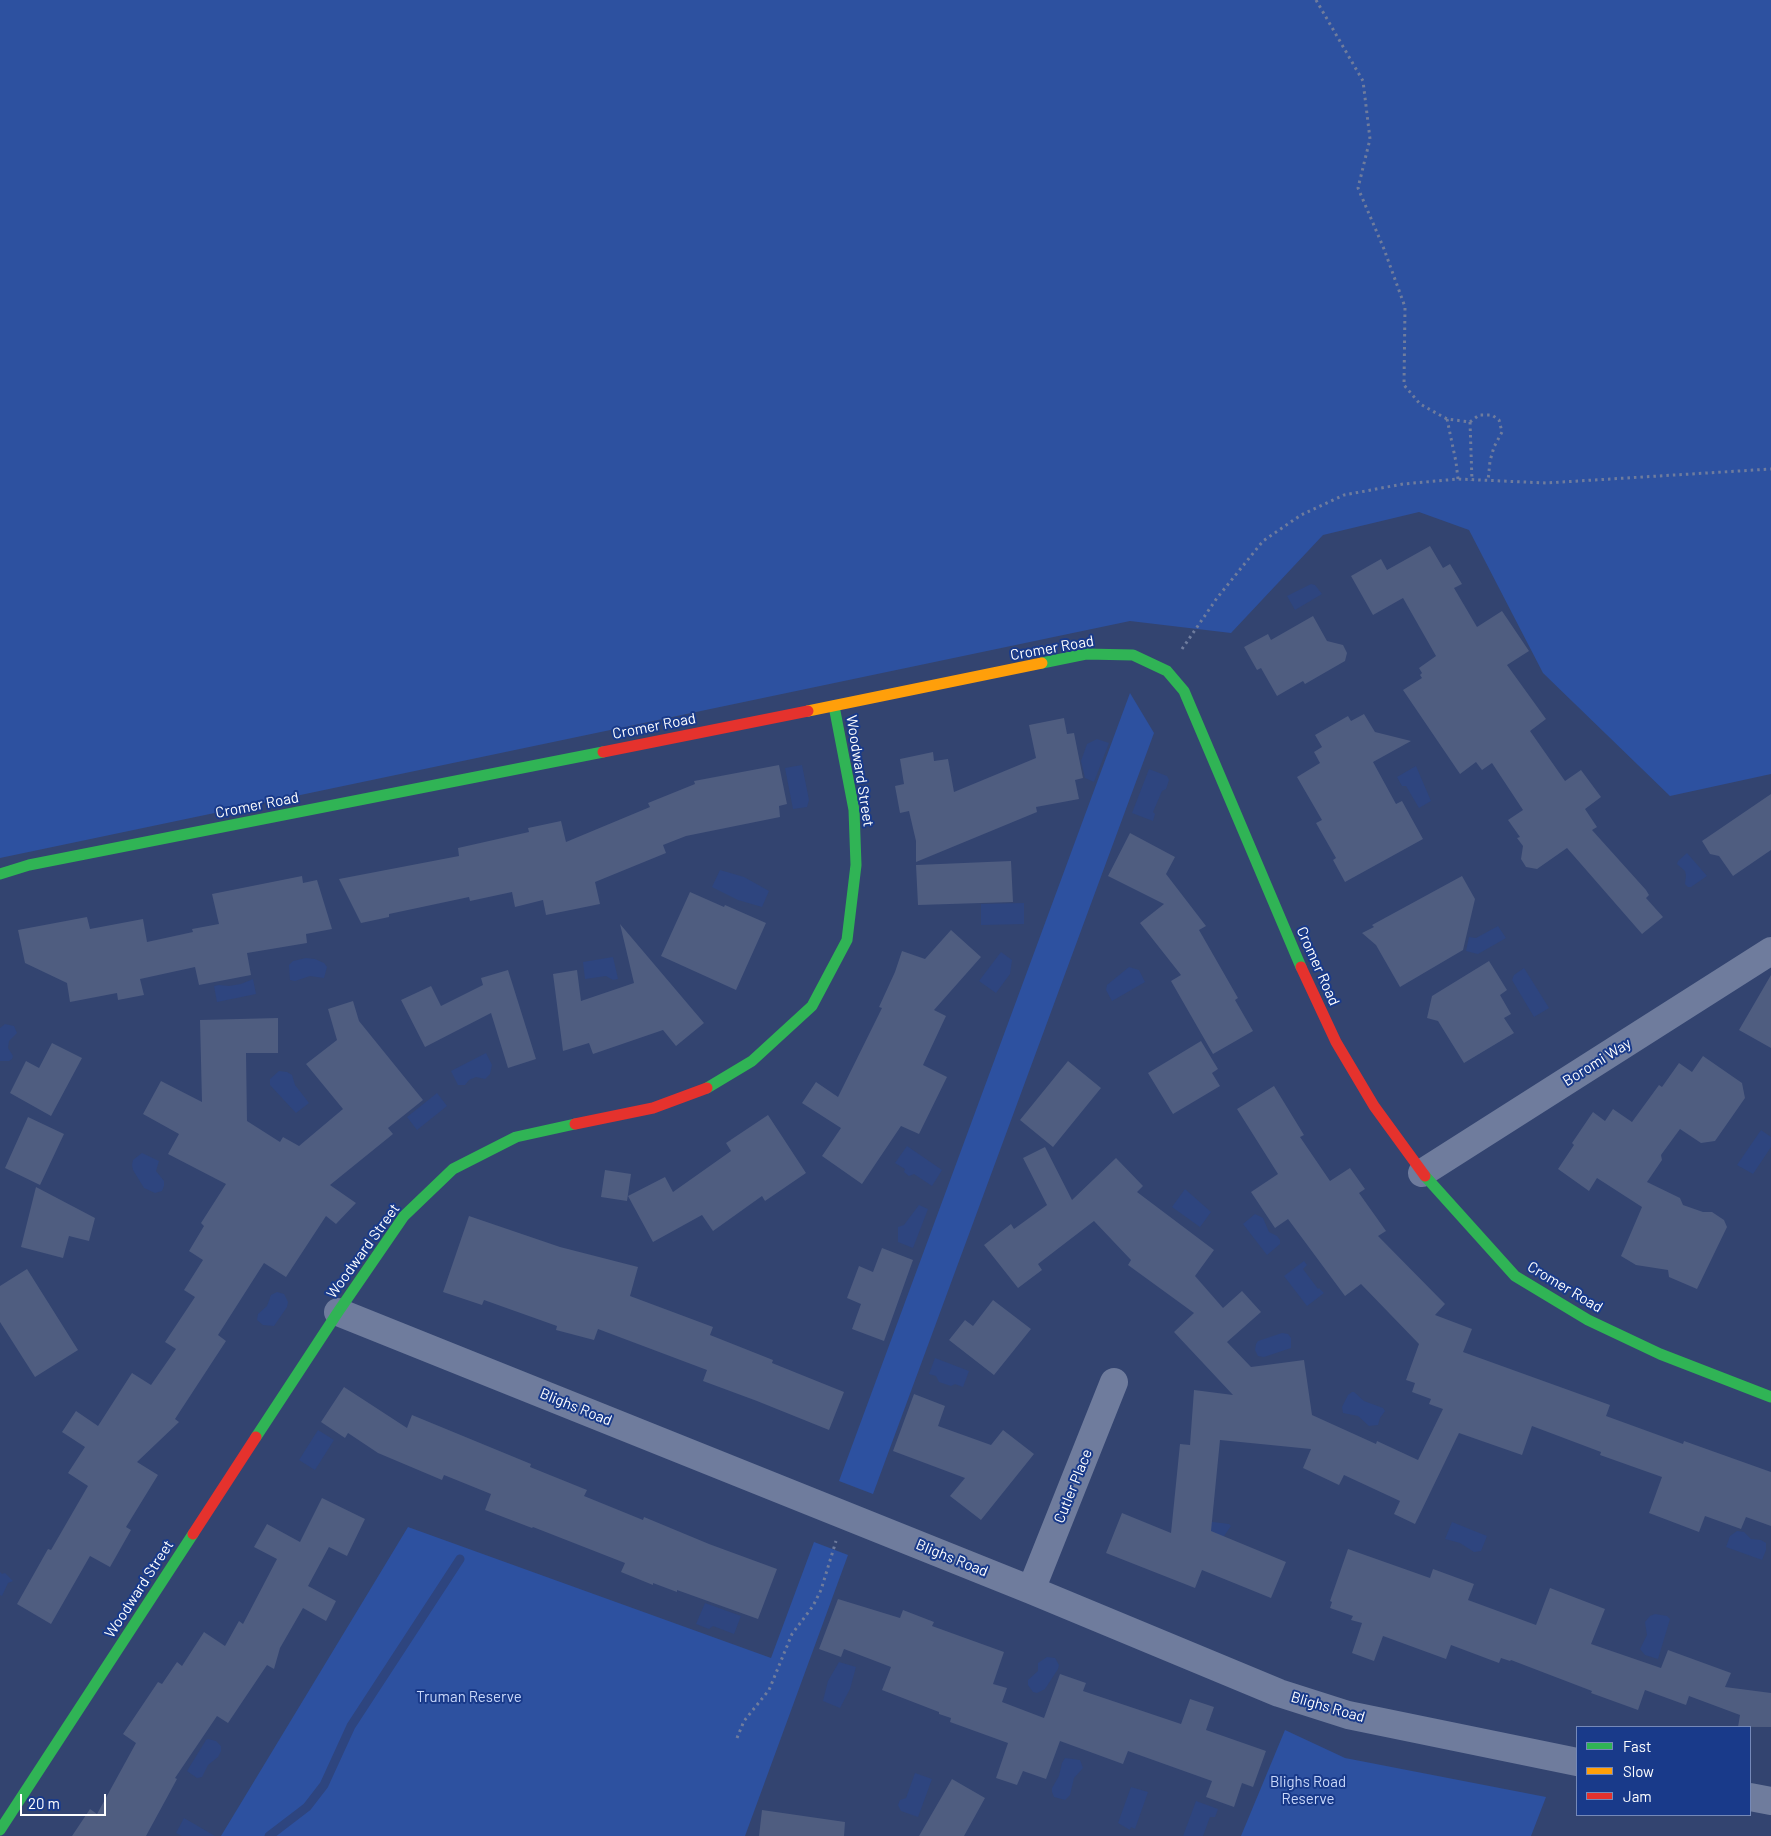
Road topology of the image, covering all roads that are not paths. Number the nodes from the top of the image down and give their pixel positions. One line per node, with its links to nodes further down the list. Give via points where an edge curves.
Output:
1 (834, 706): 2 (street, Cromer Road, via 29,865); 4 (street, Cromer Road, via 1086,654 1133,655 1167,671 1184,691 1336,1042 1374,1106); 5 (street, Woodward Street, via 854,810 856,865 847,940 812,1006 752,1061 710,1087 653,1108 516,1137 453,1169 404,1216)
2 (0, 874)
3 (1771, 951): 4 (street, Boromi Way)
4 (1422, 1173): 7 (street, Cromer Road, via 1515,1276 1588,1320 1660,1354)
5 (338, 1312): 8 (street, Blighs Road); 12 (street, Woodward Street)
6 (1114, 1382): 8 (street, Cutler Place)
7 (1771, 1397)
8 (1031, 1590): 9 (street, Blighs Road, via 1279,1693 1348,1716)
9 (1576, 1762)
10 (1751, 1797): 11 (street)
11 (1771, 1802)
12 (0, 1830)

